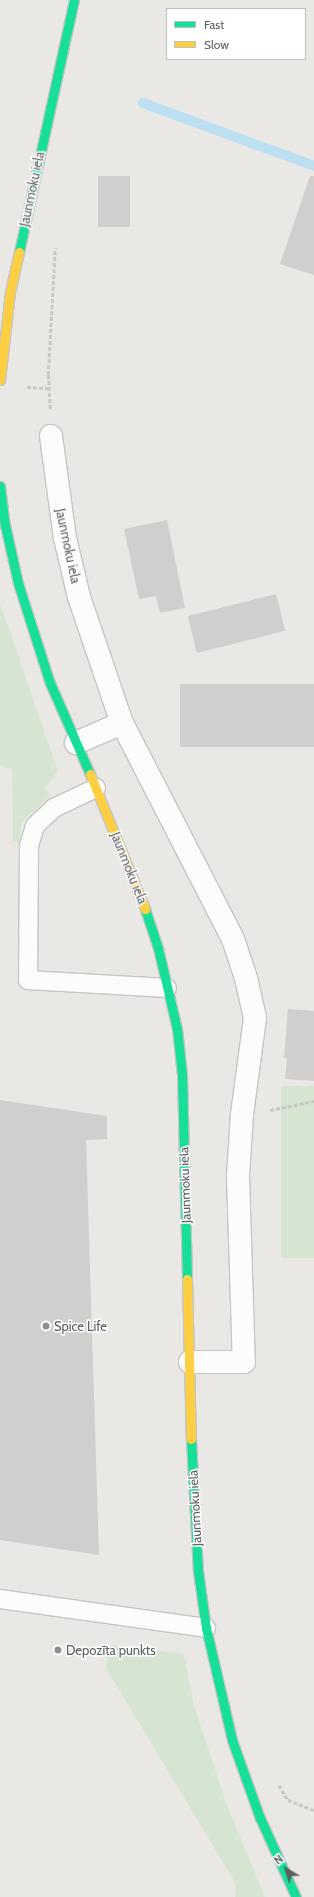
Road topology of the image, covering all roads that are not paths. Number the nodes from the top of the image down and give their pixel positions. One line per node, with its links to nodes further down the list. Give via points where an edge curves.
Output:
1 (74, 0): 2 (street, Jaunmoku iela, via 10,292)
2 (0, 380)
3 (51, 436): 5 (street, Jaunmoku iela, via 64,530 79,597)
4 (0, 486): 6 (street, Jaunmoku iela, via 5,525 18,583 50,683)
5 (122, 723): 6 (street); 9 (street, Jaunmoku iela, via 233,939 246,978 255,1018 242,1114 238,1176 244,1362)
6 (76, 743): 7 (street, Jaunmoku iela)
7 (96, 788): 8 (street, Jaunmoku iela, via 145,910); 8 (lane, via 54,808 35,826 30,846 28,980)
8 (167, 988): 9 (street, Jaunmoku iela, via 177,1029 182,1074)
9 (190, 1362): 11 (street, Jaunmoku iela, via 193,1500 198,1572)
10 (0, 1599): 11 (lane)
11 (206, 1628): 12 (street, Jaunmoku iela, via 232,1740 260,1818)
12 (296, 1897)

